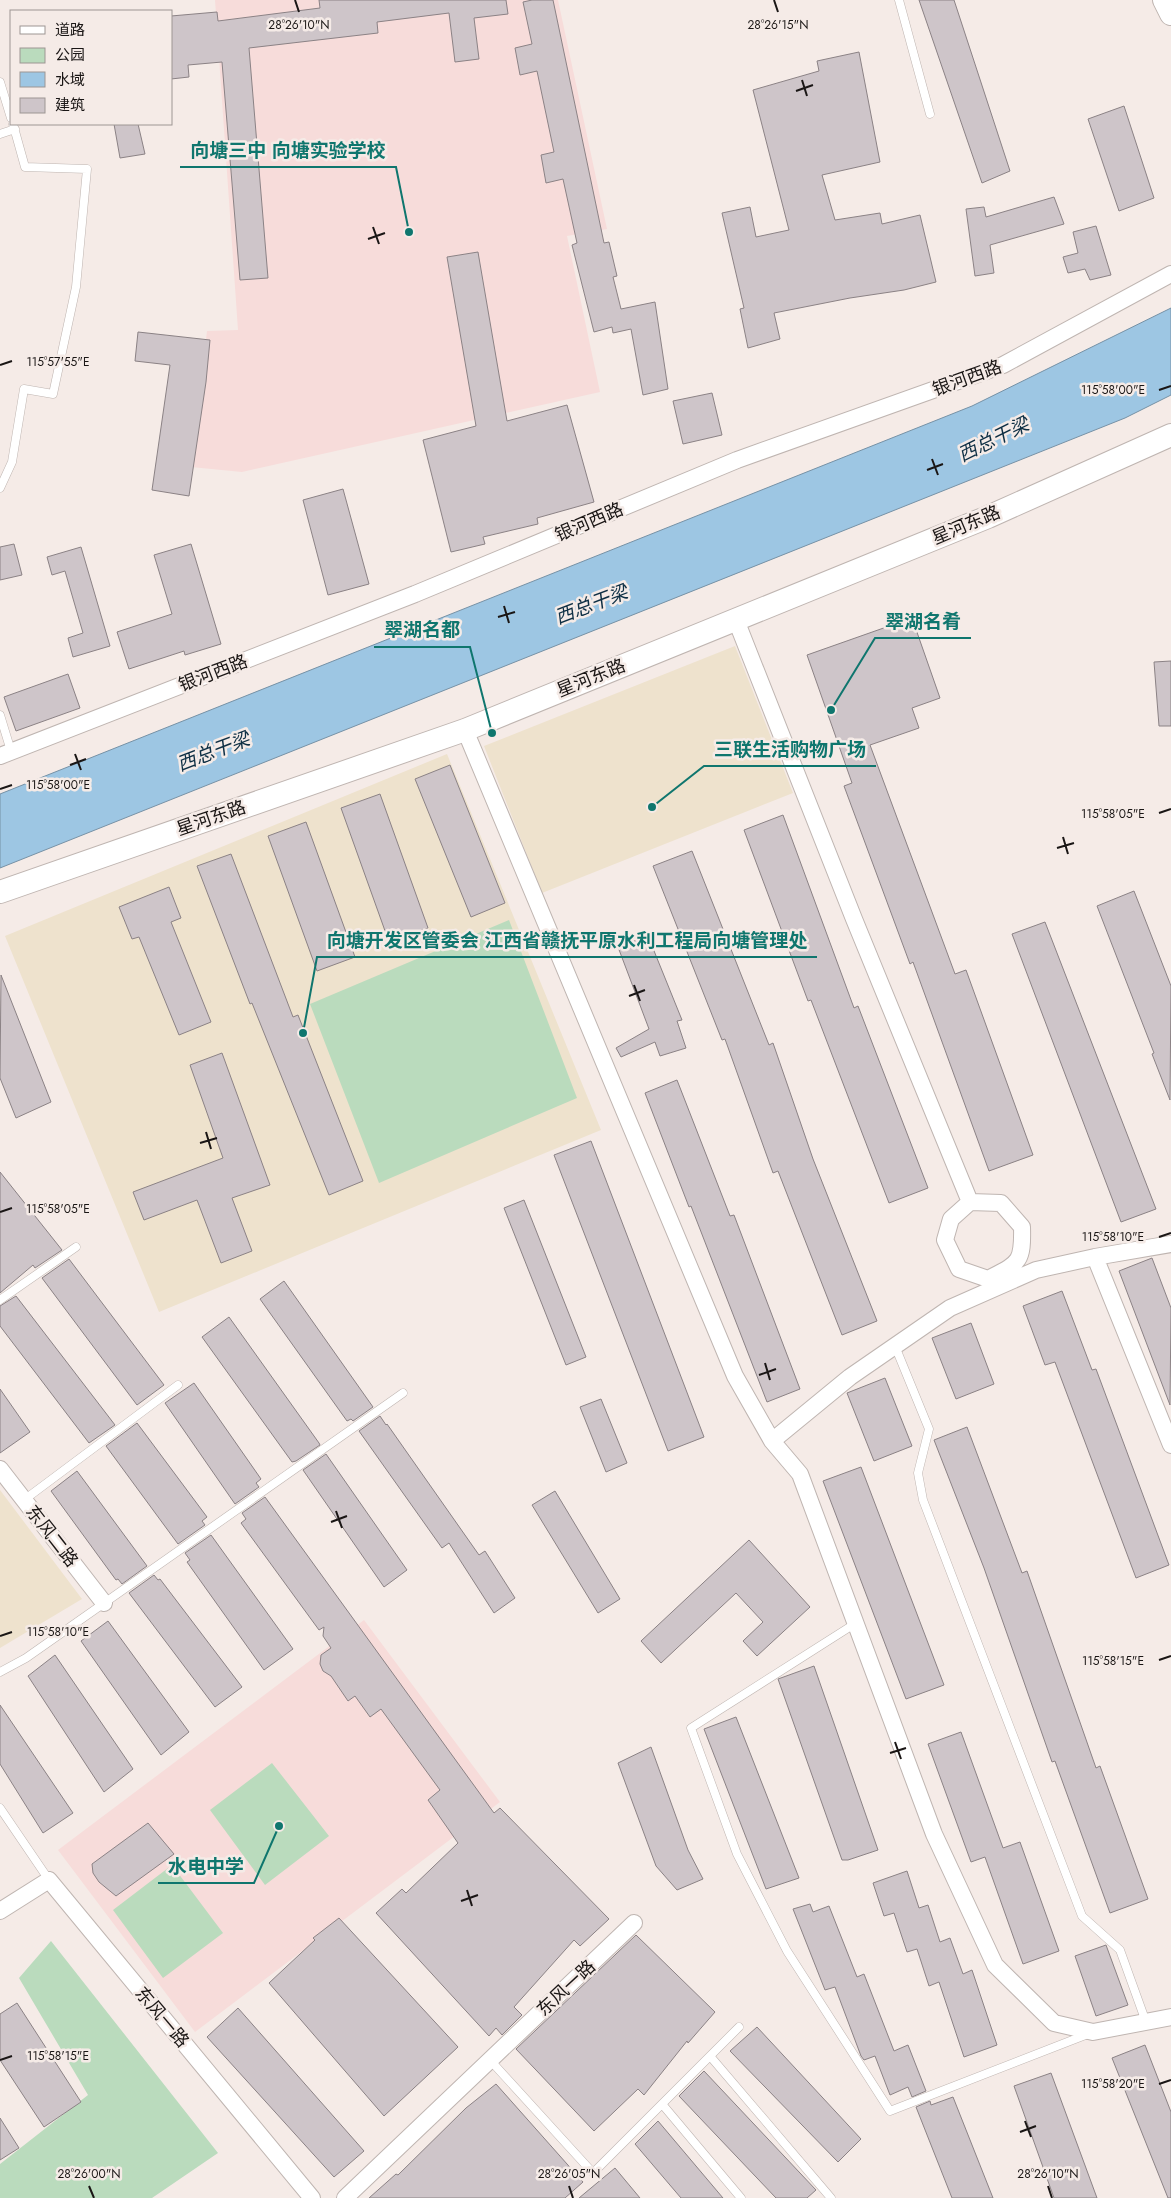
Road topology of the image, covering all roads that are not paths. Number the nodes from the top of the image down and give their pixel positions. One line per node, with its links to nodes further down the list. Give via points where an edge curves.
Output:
1 (899, 0): 5 (lane)
2 (1164, 0): 3 (main road)
3 (1171, 14)
4 (0, 82): 6 (lane)
5 (930, 114)
6 (10, 115)
7 (14, 127): 8 (lane); 11 (lane, via 25,167 87,169 76,288 53,394 24,389 12,462)
8 (0, 134)
9 (1171, 274): 15 (street, 银河西路, via 1003,365 737,460 415,594)
10 (1171, 434): 12 (main road, 星河东路, via 988,517)
11 (0, 488)
12 (736, 620): 14 (main road, 星河东路); 17 (street)
13 (0, 715): 15 (lane)
14 (465, 730): 16 (main road, 星河东路); 25 (street, via 735,1376)
15 (6, 753)
16 (0, 892)
17 (970, 1202): 17 (street, via 1001,1203 1022,1227 1022,1251 1014,1266 988,1278 959,1269 945,1240 951,1219)
18 (1171, 1244): 20 (street)
19 (76, 1247): 21 (lane)
20 (1095, 1257): 22 (street, via 1036,1270 950,1308); 26 (street)
21 (0, 1300)
22 (895, 1346): 25 (street, via 850,1377); 37 (lane, via 929,1429 918,1472 923,1500 1082,1916 1120,1950)
23 (178, 1385): 28 (lane)
24 (403, 1393): 29 (lane)
25 (772, 1441): 30 (street, via 800,1474)
26 (1171, 1446)
27 (0, 1469): 28 (street, 东风二路)
28 (24, 1500): 29 (street, 东风二路)
29 (104, 1603): 31 (lane, via 26,1658)
30 (856, 1623): 39 (street, via 934,1834 995,1965 1054,2023); 39 (lane, via 692,1728 737,1854 787,1951 890,2111)
31 (0, 1672)
32 (0, 1808): 33 (lane)
33 (49, 1880): 34 (street); 43 (street, 东风一路)
34 (0, 1912)
35 (634, 1924): 41 (street, 东风一路)
36 (1171, 2016): 37 (street)
37 (1146, 2022): 39 (street)
38 (739, 2027): 40 (lane)
39 (1094, 2032)
40 (710, 2056): 42 (lane); 46 (lane)
41 (490, 2060): 42 (lane, via 593,2174); 44 (street, 东风一路)
42 (662, 2104): 45 (lane)
43 (312, 2198)
44 (345, 2198)
45 (741, 2198)
46 (831, 2198)

